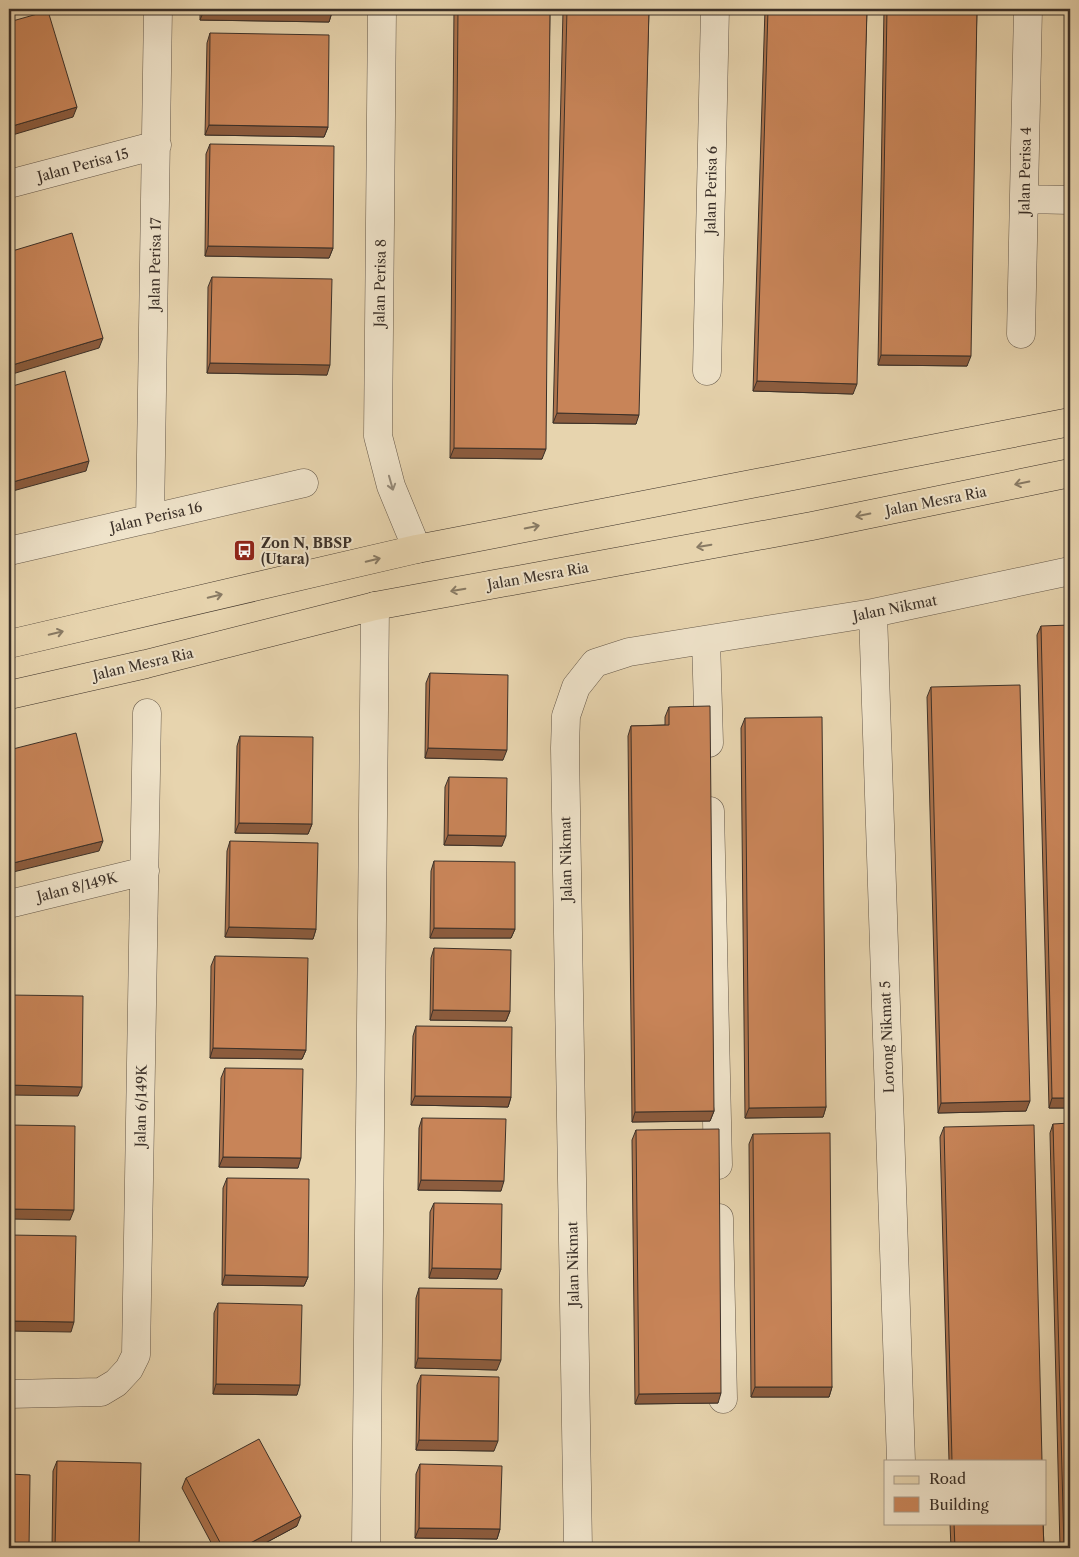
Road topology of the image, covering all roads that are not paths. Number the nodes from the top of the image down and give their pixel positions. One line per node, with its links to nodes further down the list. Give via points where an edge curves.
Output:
1 (158, 9): 5 (street, Jalan Perisa 17)
2 (382, 9): 15 (street, Jalan Perisa 8, one-way to 15, via 378,436 391,486)
3 (715, 9): 10 (street, Jalan Perisa 6)
4 (1028, 9): 7 (street, Jalan Perisa 4)
5 (157, 145): 6 (street, Jalan Perisa 15); 14 (street, Jalan Perisa 17)
6 (9, 184)
7 (1024, 200): 8 (street); 9 (street, Jalan Perisa 4)
8 (1070, 200)
9 (1022, 334)
10 (706, 371)
11 (1070, 422): 15 (main road, one-way to 11)
12 (1070, 473): 18 (main road, Jalan Mesra Ria, one-way to 18, via 812,526)
13 (304, 483): 14 (street, Jalan Perisa 16)
14 (150, 518): 16 (street, Jalan Perisa 16)
15 (417, 550): 21 (main road, one-way to 15)
16 (9, 551)
17 (1070, 571): 19 (street, Jalan Nikmat)
18 (375, 606): 22 (main road, Jalan Mesra Ria); 29 (street)
19 (873, 613): 20 (street, Jalan Nikmat); 28 (street, Lorong Nikmat 5)
20 (706, 640): 27 (street); 30 (street, Jalan Nikmat, via 629,652 595,663 576,687 566,716)
21 (9, 644)
22 (9, 695)
23 (147, 713): 24 (street, Jalan 6/149K)
24 (145, 871): 25 (street, Jalan 8/149K); 26 (street, Jalan 6/149K, via 136,1355 129,1369 101,1392)
25 (9, 904)
26 (9, 1394)
27 (723, 1400)
28 (901, 1460)
29 (366, 1548)
30 (578, 1548)

